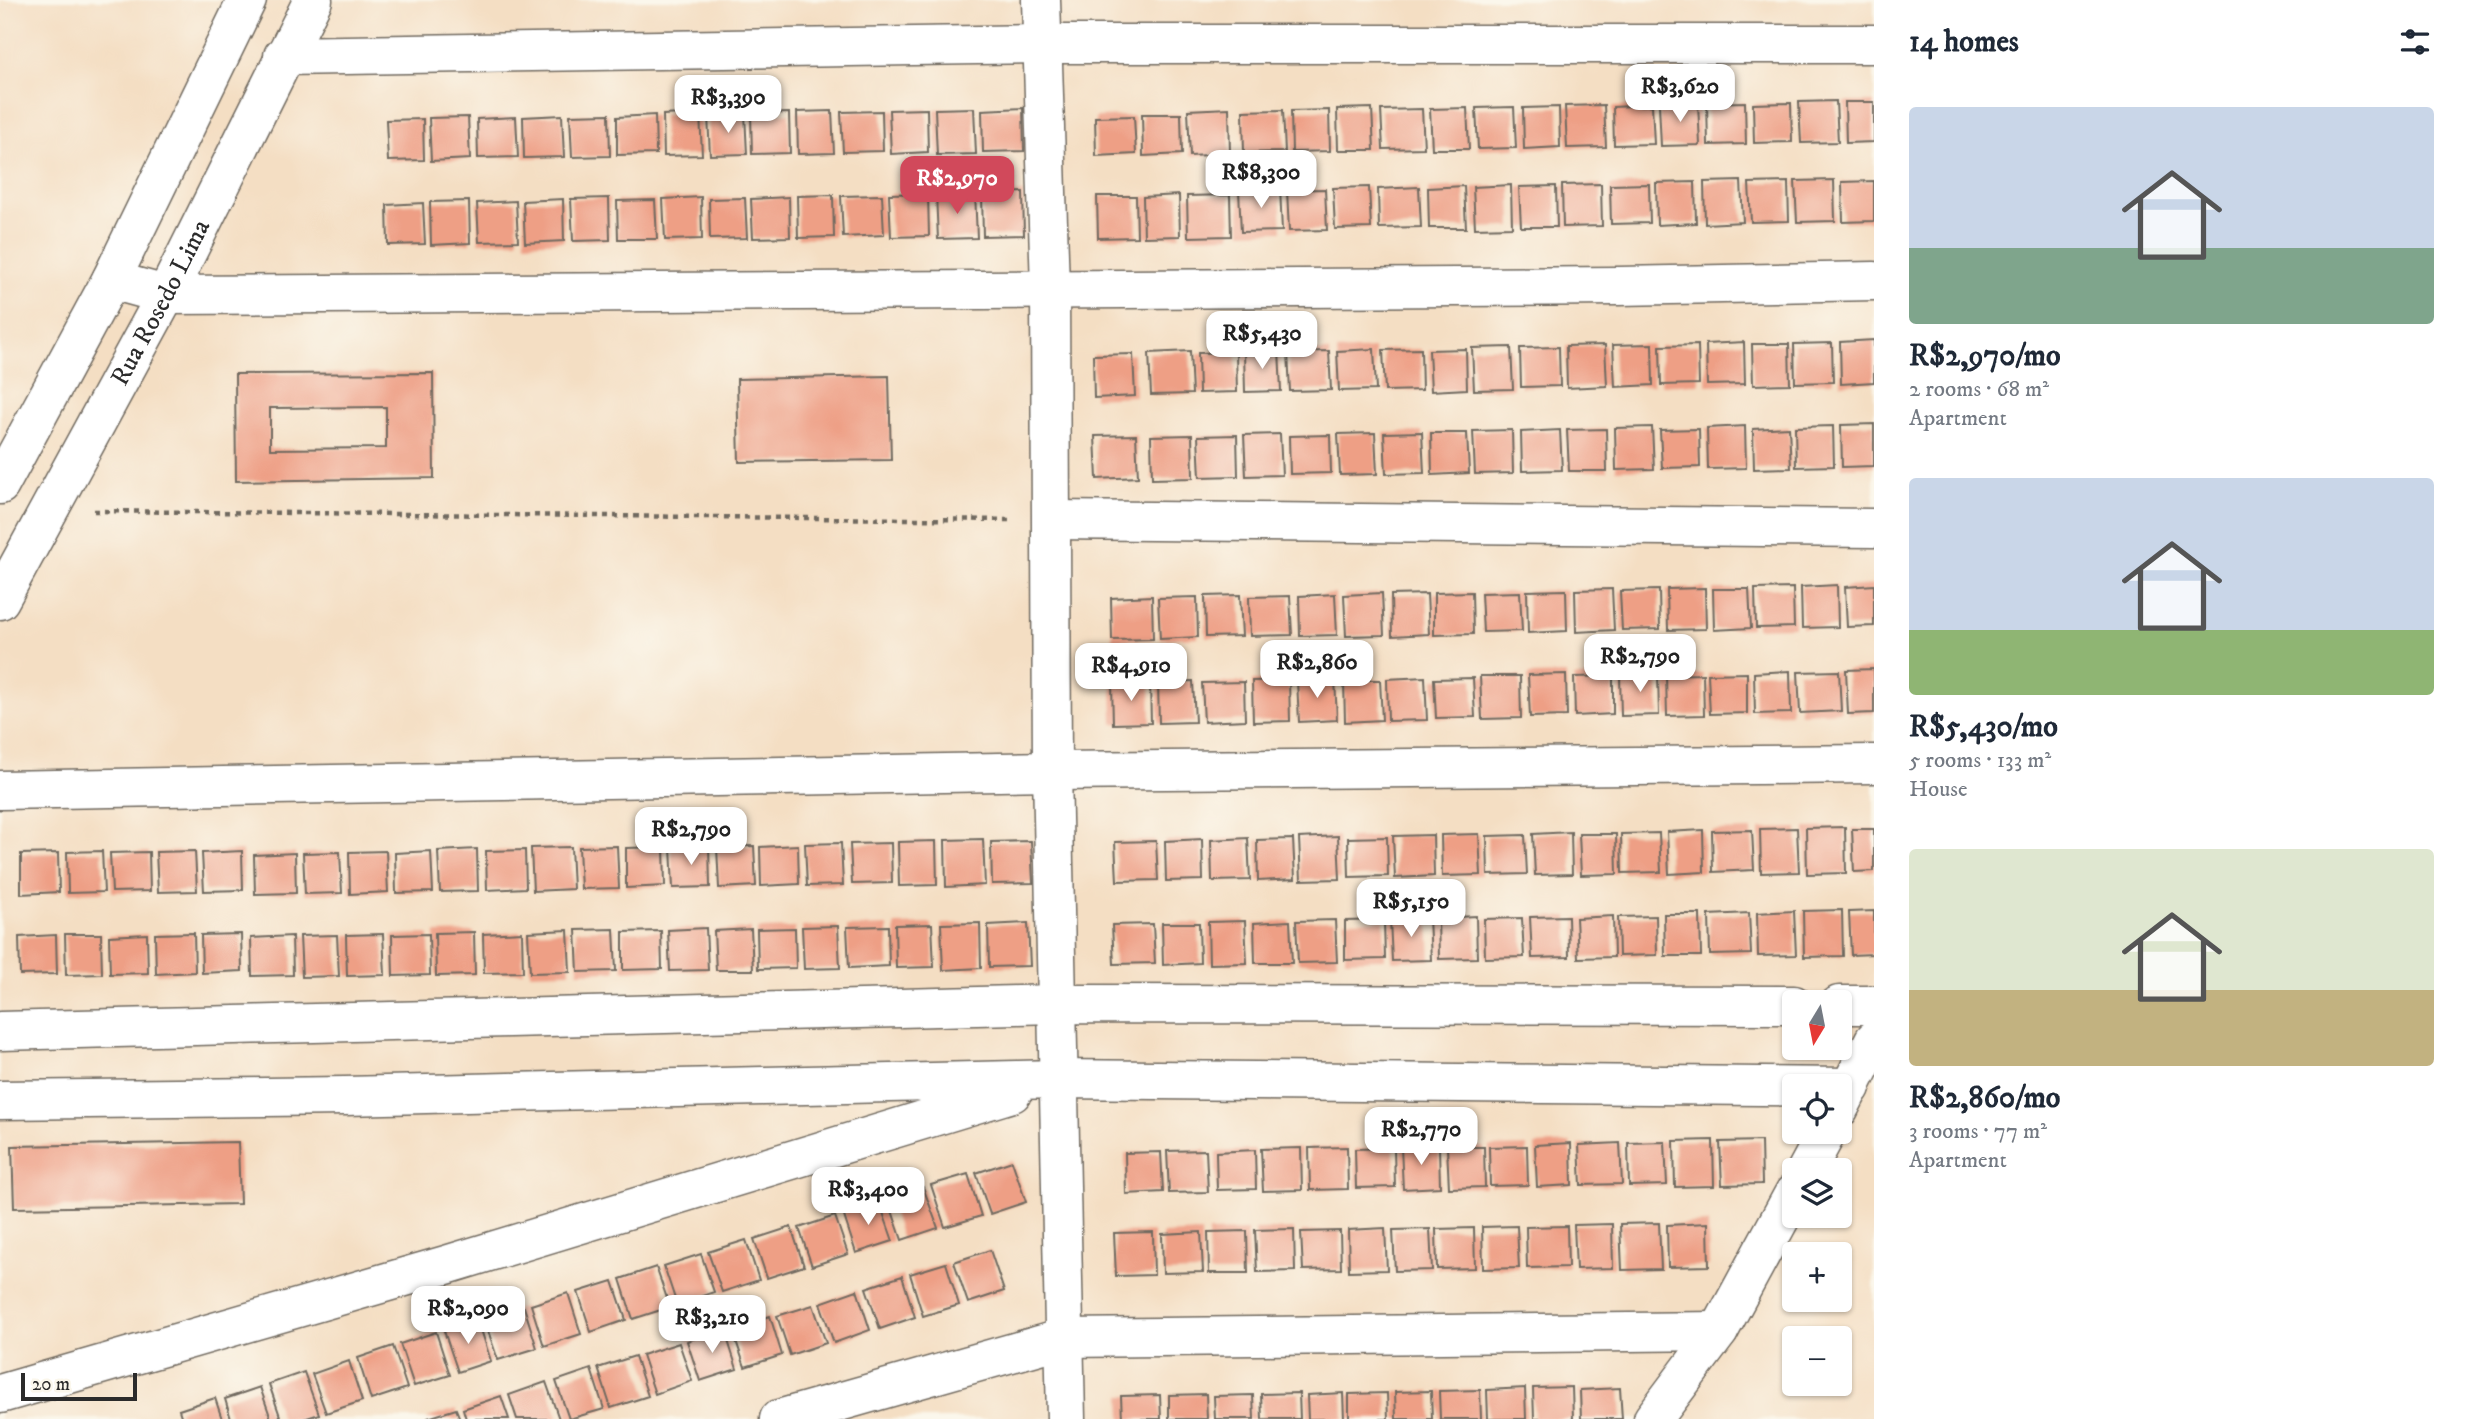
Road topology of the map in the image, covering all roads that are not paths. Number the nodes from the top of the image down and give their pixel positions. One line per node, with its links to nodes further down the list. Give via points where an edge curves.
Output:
1 (247, 0): 7 (street, Rua Rosedo Lima)
2 (313, 0): 6 (street, Rua Rosedo Lima)
3 (1041, 0): 4 (street)
4 (1042, 44): 5 (street); 6 (street); 9 (street)
5 (1874, 44)
6 (283, 56): 10 (street, Rua Rosedo Lima)
7 (111, 280): 10 (street); 11 (street, Rua Rosedo Lima)
8 (1874, 281): 9 (street)
9 (1050, 288): 10 (street); 12 (street)
10 (166, 295): 14 (street, Rua Rosedo Lima)
11 (0, 485)
12 (1052, 520): 13 (street); 16 (street)
13 (1874, 528)
14 (0, 600)
15 (1874, 764): 16 (street)
16 (1052, 771): 17 (street); 18 (street)
17 (0, 790)
18 (1056, 1004): 19 (street); 22 (street); 24 (street)
19 (1782, 1005)
20 (1852, 1005): 21 (street)
21 (1874, 1005)
22 (0, 1031)
23 (1874, 1040): 25 (street)
24 (1057, 1079): 26 (street); 27 (street); 30 (street); 31 (street, via 446,1265)
25 (1852, 1084)
26 (1782, 1096)
27 (0, 1100)
28 (1782, 1215): 29 (street)
29 (1719, 1331): 30 (street); 34 (street)
30 (1064, 1338): 32 (street); 33 (street)
31 (0, 1394)
32 (779, 1419)
33 (1066, 1419)
34 (1653, 1419)

